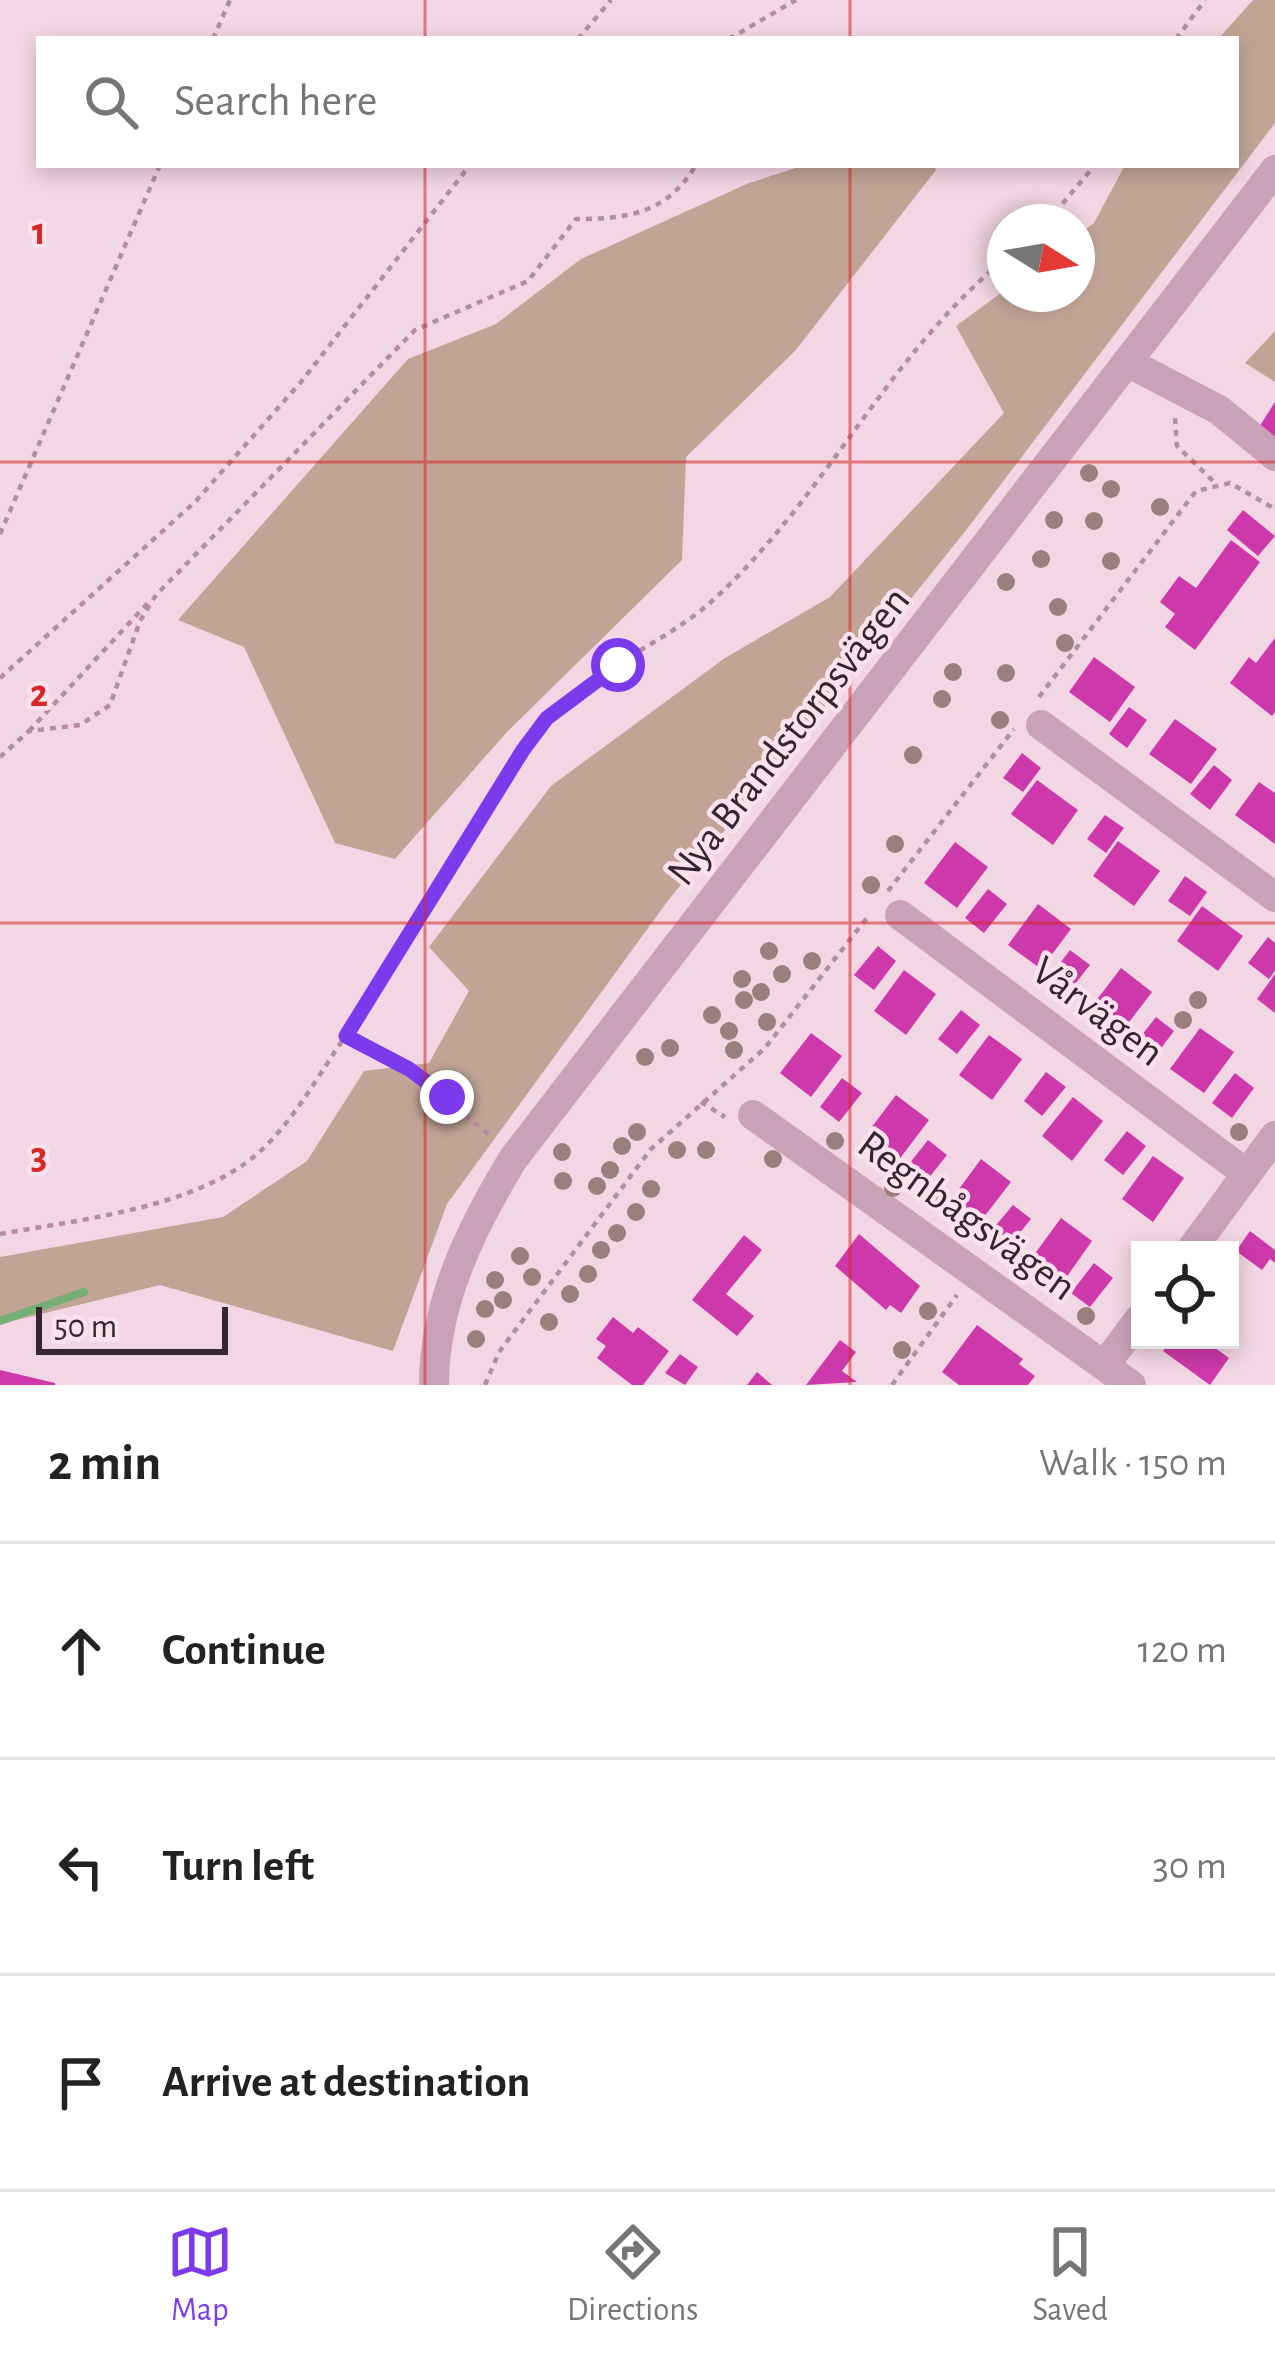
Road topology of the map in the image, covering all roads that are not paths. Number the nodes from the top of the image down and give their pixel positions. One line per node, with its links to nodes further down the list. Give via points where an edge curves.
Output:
1 (1275, 170): 2 (street, Nya Brandstorpsvägen)
2 (1126, 362): 3 (street, via 1219,410); 13 (street, Nya Brandstorpsvägen, via 515,1157 475,1221 446,1300)
3 (1275, 456)
4 (1041, 725): 5 (street)
5 (1275, 897)
6 (900, 915): 9 (street, Vårvägen)
7 (753, 1115): 12 (street, Regnbågsvägen)
8 (1275, 1136): 9 (street)
9 (1247, 1174): 10 (street)
10 (1197, 1241)
11 (1131, 1330): 12 (street)
12 (1105, 1365): 14 (street, Regnbågsvägen)
13 (434, 1385)
14 (1131, 1385)

